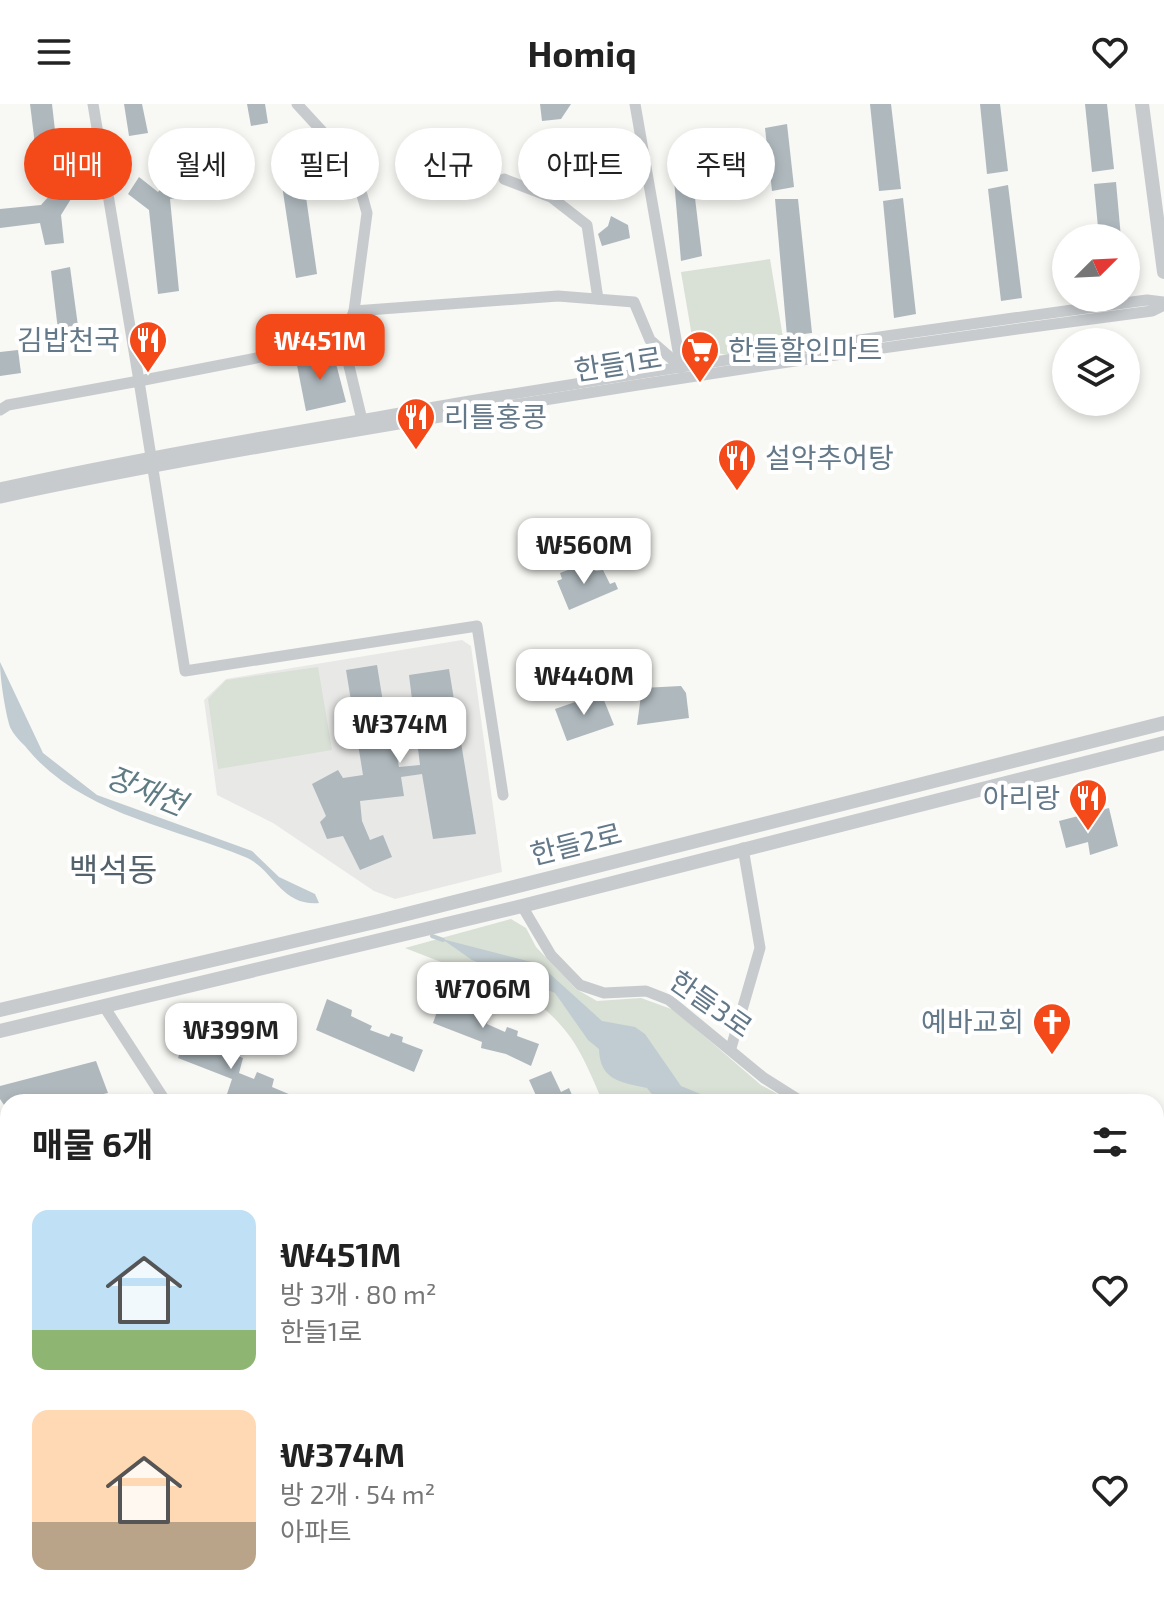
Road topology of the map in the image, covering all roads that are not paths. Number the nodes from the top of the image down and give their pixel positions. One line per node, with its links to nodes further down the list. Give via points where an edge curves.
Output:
1 (93, 104): 12 (street)
2 (297, 104): 9 (street, via 332,142 367,213)
3 (635, 104): 11 (street)
4 (1142, 104): 6 (street)
5 (504, 179): 7 (street, via 551,197 587,225)
6 (1164, 272)
7 (598, 299): 9 (street, 한들1로, via 529,297); 11 (street, 한들1로, via 634,302 650,340)
8 (1164, 304): 11 (street, 한들1로, via 1147,300 913,331)
9 (354, 311): 10 (street)
10 (343, 341): 12 (street); 14 (street)
11 (681, 372): 14 (street, 한들1로)
12 (139, 381): 13 (street); 15 (street)
13 (0, 410)
14 (363, 424): 15 (street, 한들1로)
15 (153, 461): 16 (street, 한들1로); 17 (street, 한들1로); 20 (street, via 185,671 477,626)
16 (0, 488)
17 (0, 498)
18 (1164, 723): 24 (street, 한들2로, via 379,921)
19 (1164, 743): 21 (street, 한들2로)
20 (503, 795)
21 (743, 848): 22 (street, 한들2로); 26 (street, via 760,948)
22 (522, 906): 23 (street, 한들2로); 26 (street, 한들3로, via 551,955 580,985 604,993 646,991 669,1000)
23 (105, 1008): 25 (street, 한들2로); 27 (street)
24 (0, 1010)
25 (0, 1031)
26 (731, 1048): 28 (street, 한들3로)
27 (161, 1094)
28 (789, 1094)

